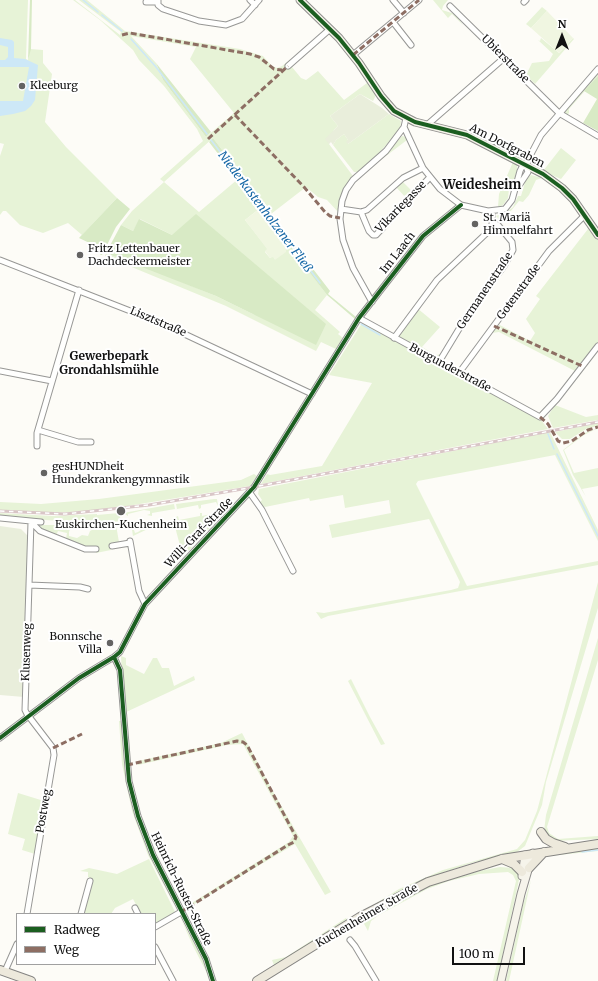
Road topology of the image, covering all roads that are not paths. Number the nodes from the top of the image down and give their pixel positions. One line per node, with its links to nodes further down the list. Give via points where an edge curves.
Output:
1 (250, 0): 8 (street)
2 (259, 0): 8 (street)
3 (300, 0): 12 (street, Am Dorfgraben)
4 (393, 0): 10 (street)
5 (419, 0): 10 (street)
6 (158, 1): 7 (street); 8 (street, via 159,7 163,9 220,25 239,21)
7 (146, 2)
8 (254, 5)
9 (450, 6): 15 (street, Ubierstraße)
10 (404, 13): 11 (street)
11 (393, 22): 13 (street); 14 (street)
12 (330, 29): 14 (street, Am Dorfgraben); 16 (street)
13 (411, 45)
14 (353, 55): 19 (street, Am Dorfgraben, via 387,105)
15 (504, 58): 18 (street, Ubierstraße); 20 (street)
16 (288, 66)
17 (598, 69): 18 (street)
18 (559, 113): 22 (street, Ubierstraße); 23 (street, via 538,139)
19 (406, 118): 20 (street, Am Dorfgraben); 21 (street)
20 (427, 125): 23 (street, Am Dorfgraben, via 467,135)
21 (404, 127): 24 (street); 27 (street, via 386,151 350,183 344,194)
22 (598, 136)
23 (526, 166): 29 (street, via 520,171 516,189 506,208); 30 (street, Am Dorfgraben, via 543,174 562,188)
24 (423, 168): 25 (street); 28 (street, via 406,176 375,204)
25 (430, 177): 26 (street, via 440,189); 28 (street, Vikariegasse, via 376,235 366,226)
26 (461, 205): 29 (street); 35 (street, Im Laach, via 423,236)
27 (341, 209): 28 (street); 35 (street, via 340,228 347,252 356,275)
28 (361, 212)
29 (492, 212): 31 (street)
30 (585, 216): 32 (street, Am Dorfgraben); 41 (street, Gotenstraße, via 549,251)
31 (493, 223): 37 (street, via 489,231 437,280); 39 (street, Germanenstraße, via 498,225 512,242 513,250 465,319)
32 (598, 235)
33 (0, 260): 34 (street, Lisztstraße)
34 (79, 290): 42 (street); 43 (street, Lisztstraße, via 187,334)
35 (372, 302): 36 (street, Willi-Graf-Straße)
36 (359, 318): 37 (street, Burgunderstraße); 43 (street, Willi-Graf-Straße)
37 (394, 338): 39 (street, Burgunderstraße)
38 (598, 346): 41 (street, Burgunderstraße, via 557,399 540,416)
39 (439, 362): 41 (street, Burgunderstraße)
40 (0, 371): 42 (street)
41 (459, 373)
42 (52, 381): 44 (street)
43 (312, 394): 47 (street, Willi-Graf-Straße)
44 (38, 430): 45 (street, via 78,442); 46 (street)
45 (91, 442)
46 (37, 446)
47 (250, 493): 53 (street); 56 (street, Willi-Graf-Straße)
48 (0, 518): 49 (street)
49 (31, 522): 50 (street); 52 (street, via 40,531 85,549); 54 (street, Klusenweg)
50 (42, 522)
51 (112, 546): 56 (street, via 130,542 139,591)
52 (96, 549)
53 (293, 571)
54 (29, 586): 55 (street); 58 (street, Klusenweg, via 25,710)
55 (88, 589)
56 (145, 604): 57 (street, Willi-Graf-Straße, via 124,646)
57 (114, 657): 58 (street, Willi-Graf-Straße, via 79,678); 69 (street, Heinrich-Ruster-Straße, via 120,670 127,765 133,799 147,842)
58 (29, 717): 59 (street, Willi-Graf-Straße); 70 (street, Postweg, via 53,748 54,755)
59 (0, 738)
60 (541, 832): 62 (main road, via 553,843)
61 (598, 844): 62 (main road, Kuchenheimer Straße)
62 (570, 848): 63 (main road, Kuchenheimer Straße)
63 (544, 852): 64 (main road, Kuchenheimer Straße); 66 (main road)
64 (529, 854): 65 (main road, Kuchenheimer Straße); 66 (street)
65 (502, 859): 66 (main road); 79 (main road, Kuchenheimer Straße, via 428,882 360,917)
66 (525, 870): 85 (street)
67 (90, 881): 71 (street)
68 (135, 908): 72 (street)
69 (181, 912): 73 (street); 77 (street, Heinrich-Ruster-Straße)
70 (28, 913)
71 (81, 913)
72 (138, 913)
73 (156, 926)
74 (350, 940): 84 (street)
75 (16, 946): 78 (street)
76 (156, 949): 81 (street)
77 (208, 964): 82 (street, Heinrich-Ruster-Straße); 83 (street, Heinrich-Ruster-Straße)
78 (2, 971): 80 (main road)
79 (258, 980)
80 (31, 981)
81 (172, 981)
82 (213, 981)
83 (218, 981)
84 (376, 981)
85 (501, 981)

